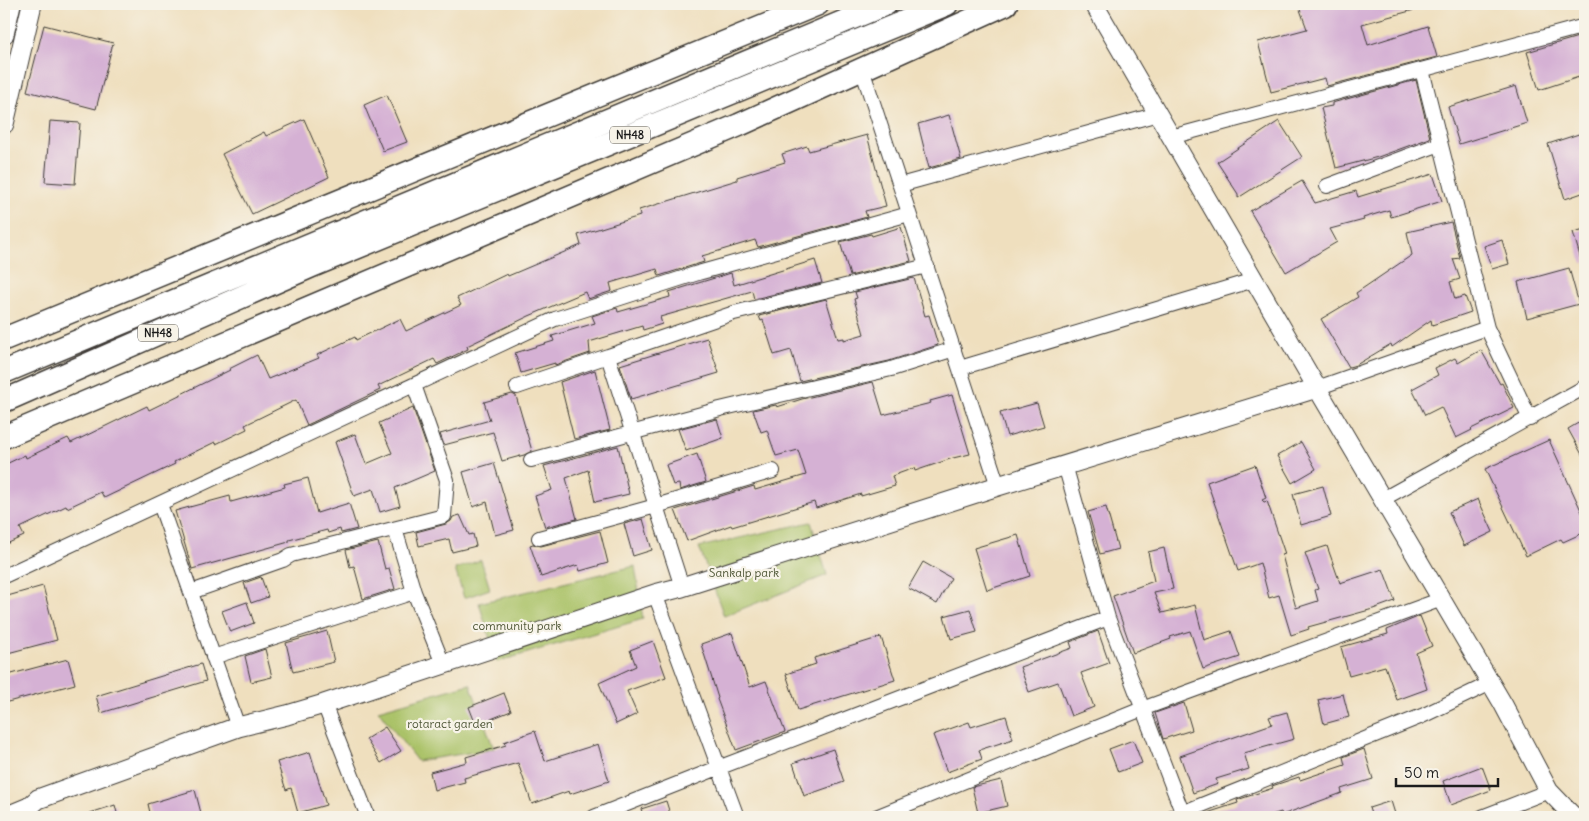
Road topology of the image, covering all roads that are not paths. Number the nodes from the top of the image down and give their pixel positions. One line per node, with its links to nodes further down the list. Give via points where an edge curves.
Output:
1 (11, 4): 9 (main road)
2 (32, 4): 14 (main road)
3 (818, 4): 25 (highway)
4 (886, 4): 21 (highway, NH48)
5 (947, 4): 12 (highway, NH48)
6 (1006, 4): 10 (highway)
7 (1094, 4): 13 (street)
8 (1585, 26): 11 (street)
9 (4, 34)
10 (862, 69): 15 (highway); 18 (street)
11 (1422, 70): 16 (street); 17 (street)
12 (730, 93): 15 (highway); 21 (highway, NH48)
13 (1158, 114): 16 (street); 18 (street)
14 (4, 124)
15 (739, 125): 37 (highway)
16 (1171, 137): 23 (street)
17 (1440, 144): 19 (street); 24 (street)
18 (900, 185): 20 (street)
19 (1327, 186)
20 (910, 214): 22 (street); 30 (street, via 698,273 556,319)
21 (311, 255): 29 (highway, NH48); 34 (highway, NH48)
22 (927, 266): 26 (street); 27 (street, via 734,313)
23 (1254, 280): 28 (street); 33 (street)
24 (1487, 328): 33 (street); 35 (street)
25 (4, 339)
26 (954, 349): 28 (street); 36 (street, via 891,369)
27 (608, 356): 31 (street); 36 (street)
28 (960, 368): 41 (street)
29 (4, 372)
30 (414, 385): 43 (street); 45 (street, via 447,480 444,516)
31 (518, 387)
32 (1585, 387): 35 (street)
33 (1317, 388): 39 (main road); 42 (street)
34 (4, 401)
35 (1530, 418): 42 (street)
36 (632, 433): 38 (street); 44 (street)
37 (4, 437)
38 (531, 460)
39 (1065, 465): 41 (main road); 53 (street)
40 (773, 471): 44 (street)
41 (998, 486): 48 (main road)
42 (1383, 499): 52 (street)
43 (160, 504): 47 (street); 49 (street)
44 (656, 506): 46 (street); 48 (street)
45 (395, 529): 49 (street, via 291,555); 50 (street)
46 (539, 538)
47 (4, 576)
48 (682, 587): 51 (main road)
49 (191, 592): 54 (street)
50 (414, 592): 54 (street); 55 (street)
51 (655, 594): 55 (main road); 60 (street)
52 (1442, 599): 56 (street); 58 (street)
53 (1108, 618): 58 (street); 60 (street)
54 (213, 657): 59 (street)
55 (444, 664): 57 (main road)
56 (1491, 683): 61 (street); 64 (street, via 1422,716)
57 (324, 704): 59 (main road); 66 (street)
58 (1142, 709): 64 (street); 69 (street)
59 (238, 727): 62 (main road)
60 (718, 768): 67 (street); 68 (street)
61 (1549, 791): 70 (street); 71 (street)
62 (38, 799): 63 (main road, via 28,797); 65 (main road, via 29,807)
63 (4, 805)
64 (1180, 816)
65 (5, 817)
66 (368, 817)
67 (594, 817)
68 (737, 817)
69 (876, 817)
70 (1482, 817)
71 (1574, 817)

